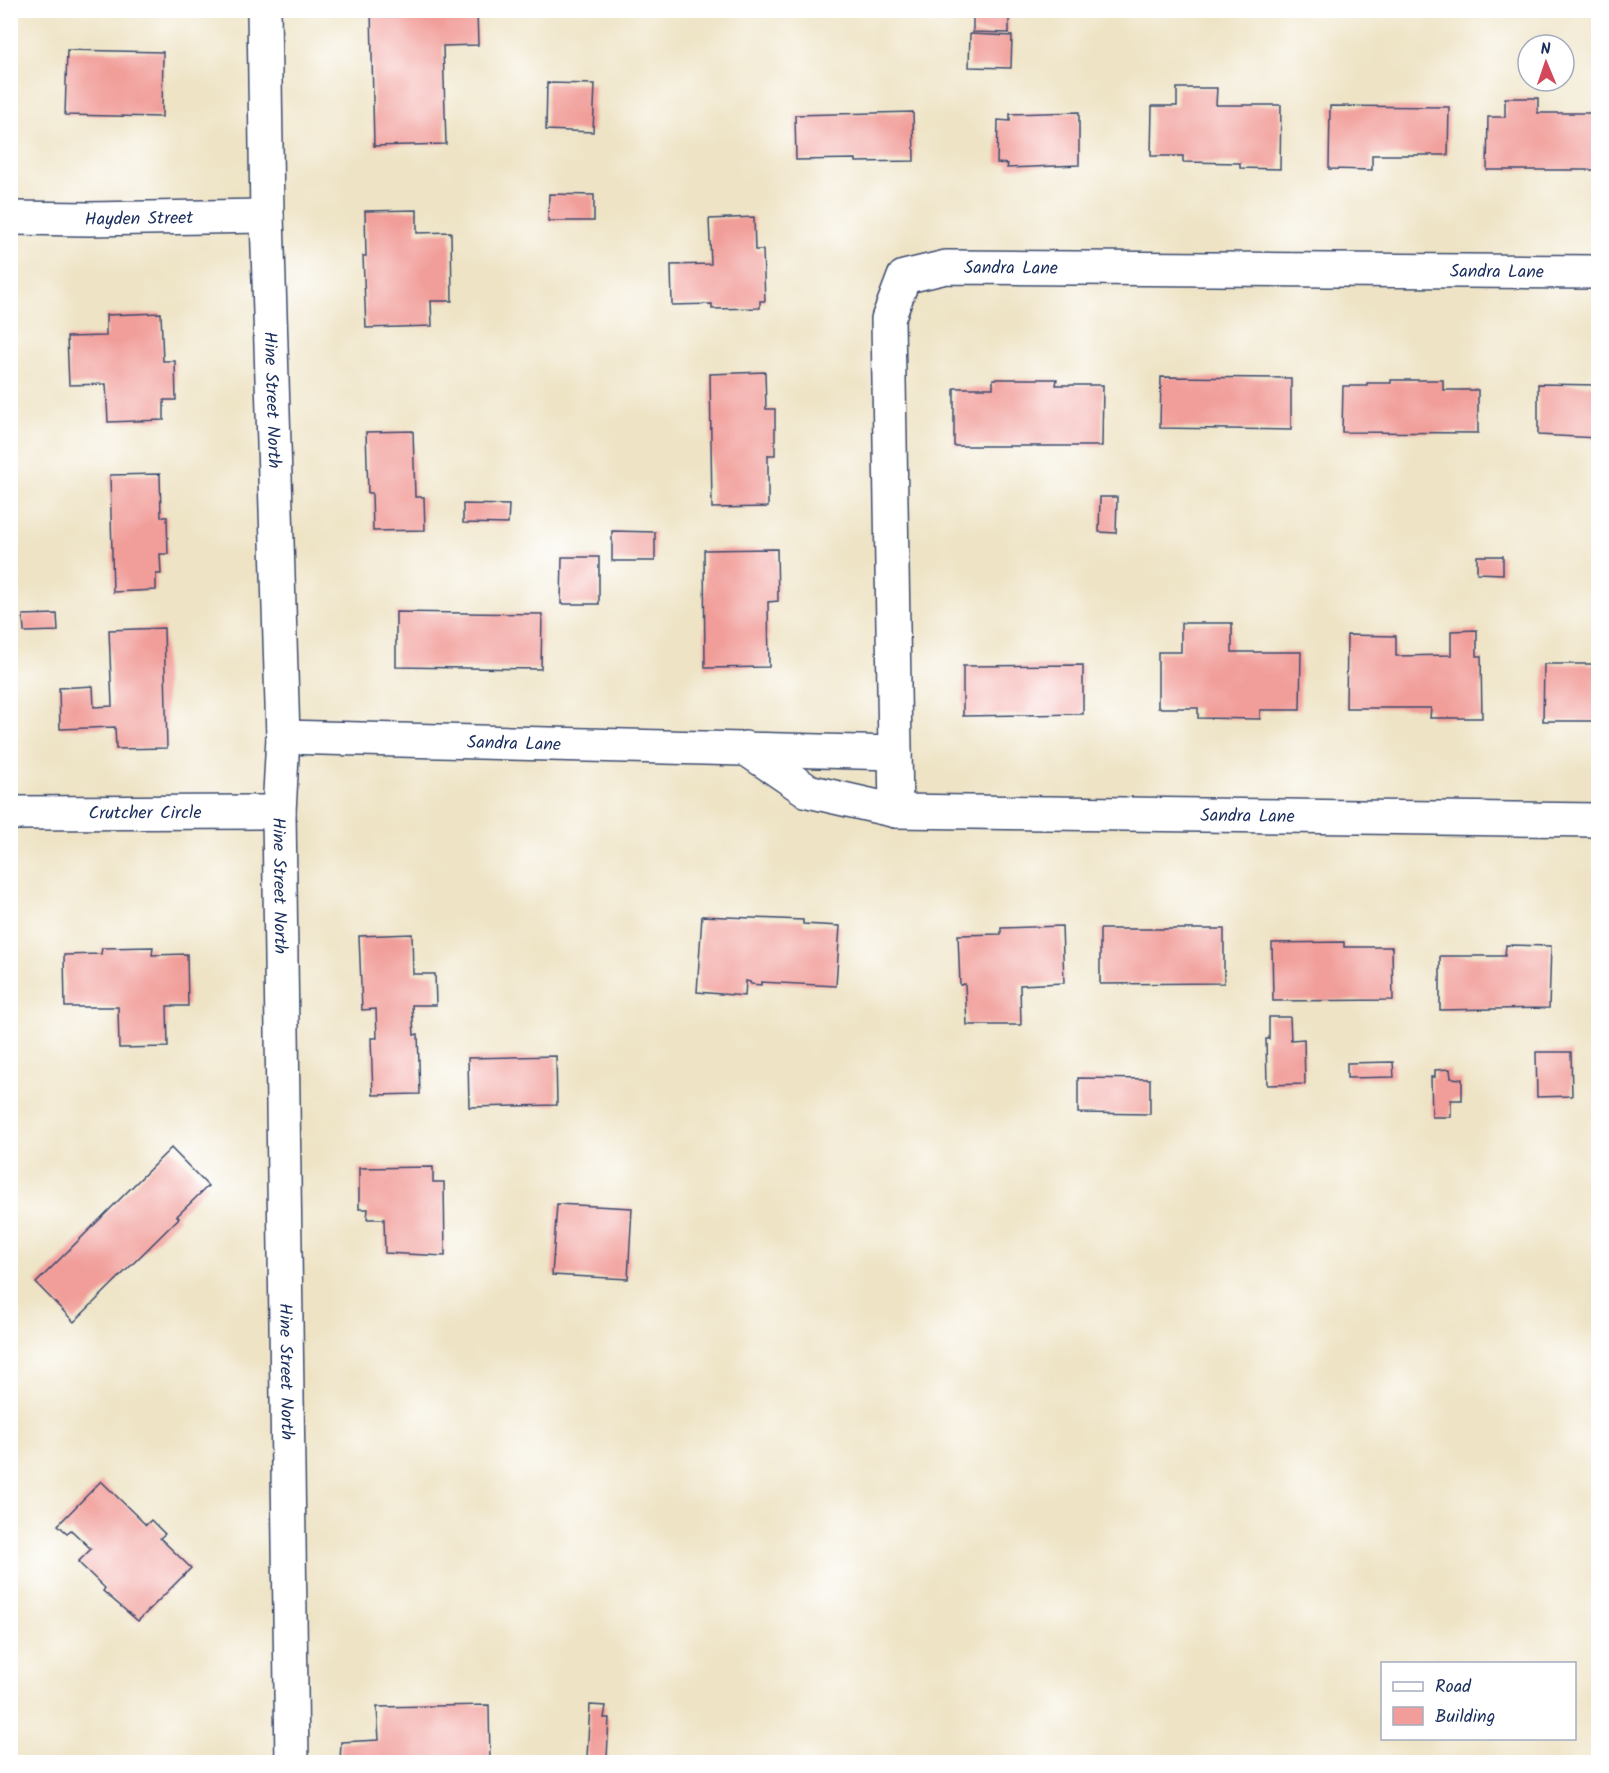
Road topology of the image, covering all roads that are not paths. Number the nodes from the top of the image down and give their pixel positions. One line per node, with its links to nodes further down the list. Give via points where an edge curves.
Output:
1 (264, 10): 2 (street, Hine Street North)
2 (267, 216): 3 (street, Hayden Street); 5 (street, Hine Street North)
3 (10, 218)
4 (1599, 272): 7 (street, Sandra Lane, via 946,267 904,277 888,319)
5 (283, 737): 6 (street, Sandra Lane); 9 (street, Hine Street North)
6 (745, 748): 7 (street, Sandra Lane); 8 (street, Sandra Lane, via 808,791)
7 (895, 753): 8 (street, Sandra Lane)
8 (896, 811): 11 (street, Sandra Lane)
9 (279, 812): 10 (street, Crutcher Circle); 12 (street, Hine Street North)
10 (10, 813)
11 (1599, 820)
12 (292, 1762)

